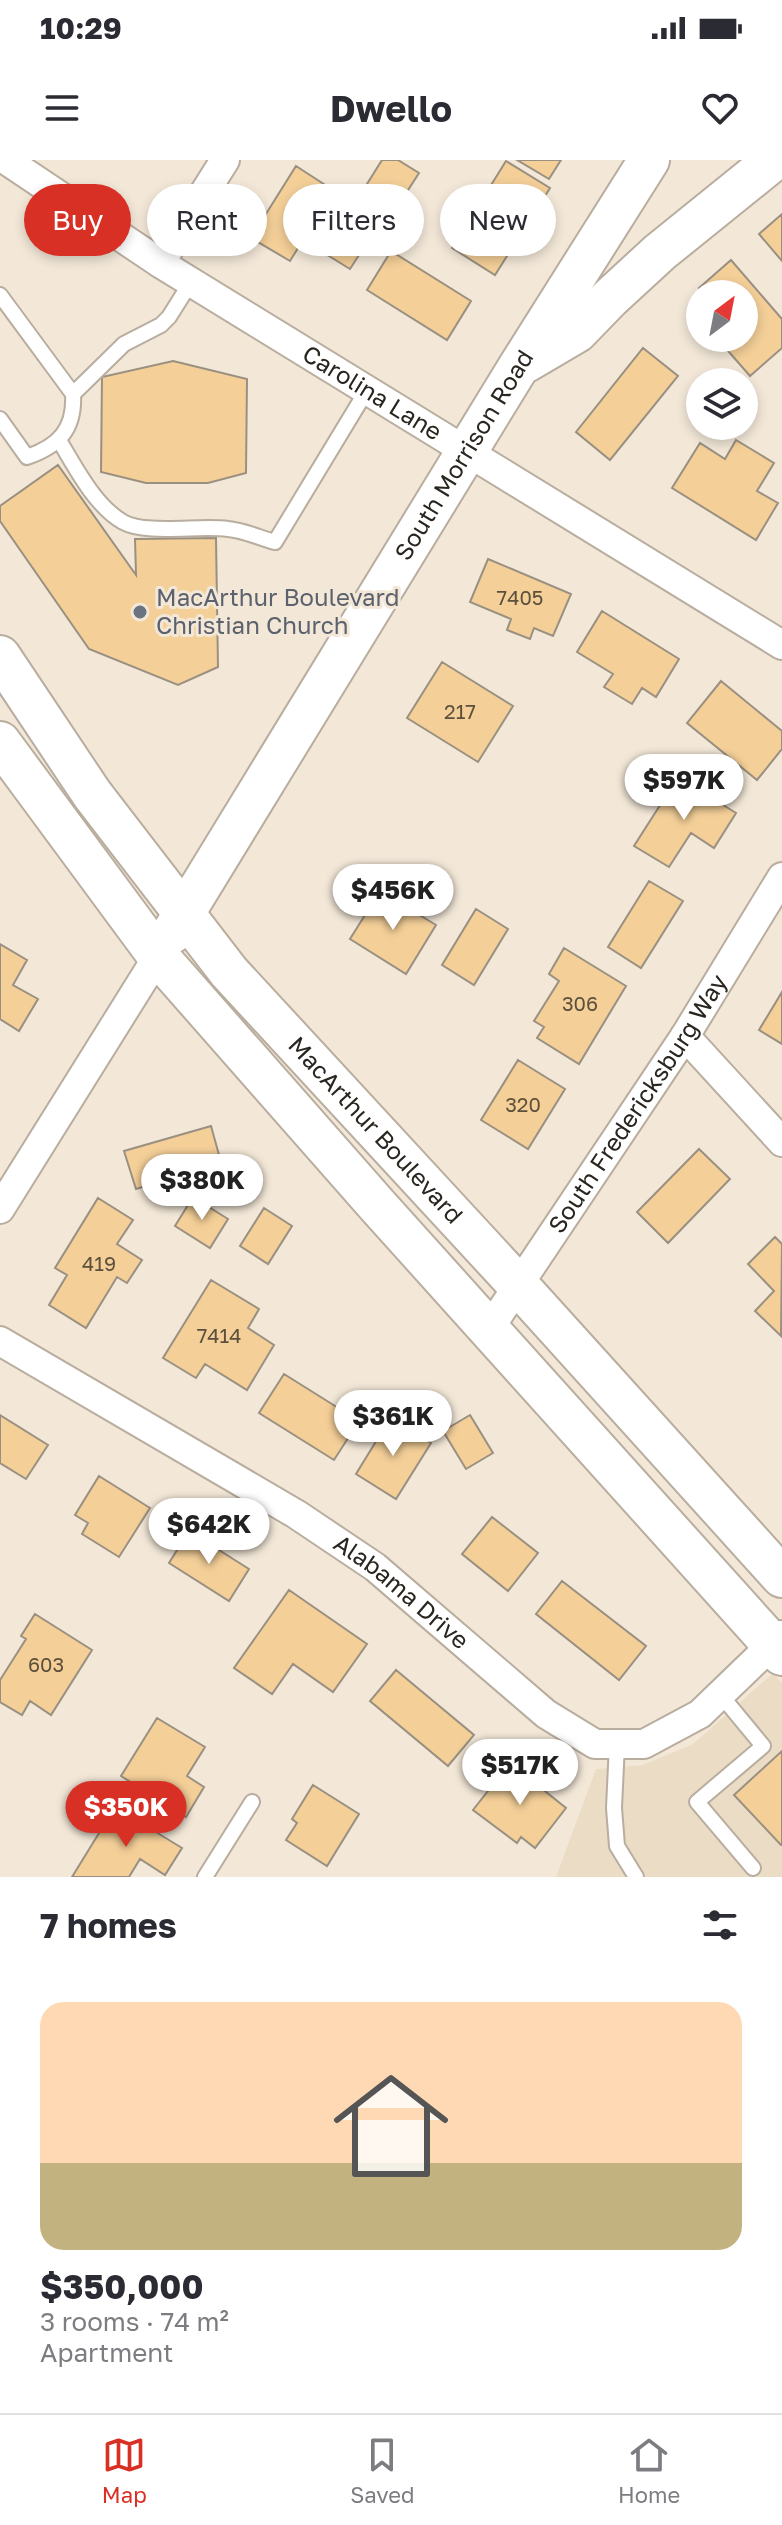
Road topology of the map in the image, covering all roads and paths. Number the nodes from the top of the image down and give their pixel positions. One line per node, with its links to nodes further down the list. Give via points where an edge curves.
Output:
1 (6, 160): 5 (street, Carolina Lane)
2 (225, 160): 5 (street)
3 (649, 160): 8 (street, South Morrison Road)
4 (774, 160): 8 (street, via 660,252 577,332)
5 (160, 263): 6 (street, Carolina Lane)
6 (191, 282): 9 (street, Carolina Lane); 10 (lane, via 161,325 124,344)
7 (0, 295): 10 (lane)
8 (519, 366): 13 (street, South Morrison Road)
9 (367, 390): 12 (lane, via 275,542 229,529 142,528 125,523 84,482); 13 (street, Carolina Lane)
10 (73, 394): 12 (lane, via 74,410)
11 (0, 419): 12 (lane, via 27,457)
12 (59, 440)
13 (467, 451): 14 (street, Carolina Lane); 18 (street, South Morrison Road)
14 (782, 645)
15 (0, 656): 18 (street, MacArthur Boulevard, via 92,794)
16 (0, 742): 19 (street, MacArthur Boulevard)
17 (782, 877): 20 (street, South Fredericksburg Way)
18 (184, 913): 19 (street, South Morrison Road); 23 (street, MacArthur Boulevard, via 229,972)
19 (158, 956): 22 (street); 24 (street, MacArthur Boulevard)
20 (685, 1036): 21 (street); 23 (street, South Fredericksburg Way)
21 (782, 1142)
22 (0, 1209)
23 (518, 1285): 24 (street, South Fredericksburg Way); 26 (street, MacArthur Boulevard)
24 (489, 1329): 27 (street, MacArthur Boulevard)
25 (0, 1341): 29 (street, Alabama Drive, via 296,1514 375,1567 546,1714 595,1744)
26 (782, 1577)
27 (779, 1645): 28 (street, Alabama Drive)
28 (720, 1694): 29 (street, Alabama Drive, via 700,1714 644,1744); 31 (lane, via 763,1746 697,1802)
29 (617, 1744): 33 (lane, via 617,1846)
30 (252, 1802): 32 (lane)
31 (753, 1868)
32 (205, 1877)
33 (636, 1877)

